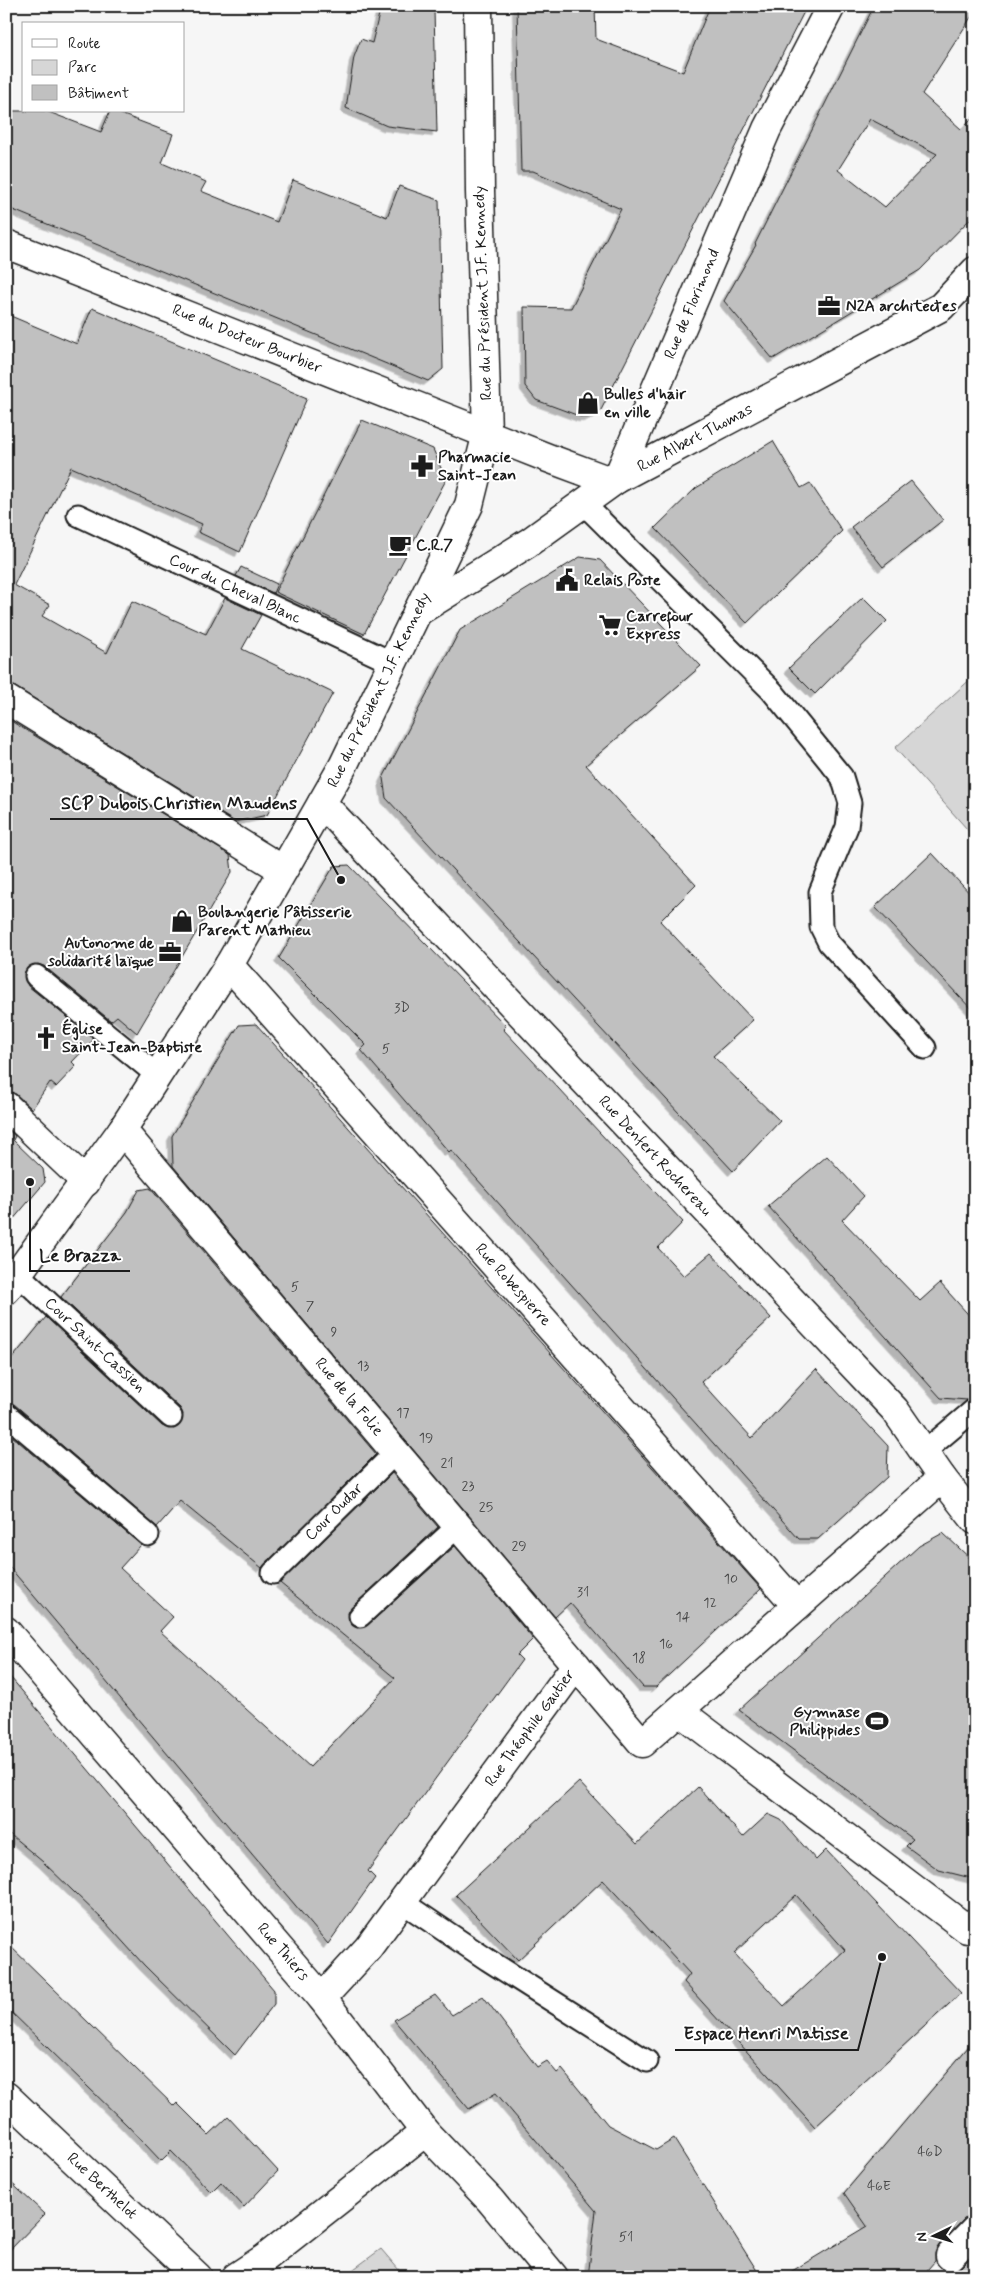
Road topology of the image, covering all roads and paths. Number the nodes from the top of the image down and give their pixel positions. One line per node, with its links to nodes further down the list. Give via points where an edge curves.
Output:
1 (478, 6): 5 (street, Rue du Président J.F. Kennedy)
2 (831, 6): 6 (street, Rue de Florimond, via 767,129)
3 (6, 244): 5 (street, Rue du Docteur Bourbier)
4 (975, 271): 6 (street, Rue Albert Thomas, via 941,307)
5 (487, 433): 6 (street, via 602,478); 9 (street, Rue du Président J.F. Kennedy, via 470,505)
6 (617, 480): 7 (street, Rue Albert Thomas)
7 (583, 503): 9 (street, Rue Albert Thomas, via 528,543); 16 (lane, via 772,691 842,777 850,803 848,827 820,892 821,927 829,943)
8 (78, 515): 10 (lane, Cour du Cheval Blanc)
9 (418, 612): 10 (street, Rue du Président J.F. Kennedy)
10 (393, 662): 12 (street, Rue du Président J.F. Kennedy)
11 (6, 699): 13 (street)
12 (322, 803): 13 (street, Rue du Président J.F. Kennedy); 26 (street, Rue Denfert Rochereau, via 895,1410)
13 (283, 870): 14 (street, Rue du Président J.F. Kennedy)
14 (229, 965): 17 (street, Rue du Président J.F. Kennedy); 32 (street, Rue Robespierre)
15 (36, 976): 17 (lane)
16 (925, 1048)
17 (157, 1075): 19 (street, Rue du Président J.F. Kennedy)
18 (6, 1106): 20 (street)
19 (122, 1130): 20 (street, Rue du Président J.F. Kennedy); 25 (street, Rue de la Folie)
20 (86, 1182): 21 (street, Rue du Président J.F. Kennedy)
21 (12, 1282): 24 (lane, Cour Saint-Cassien)
22 (975, 1408): 26 (lane)
23 (6, 1414): 30 (lane)
24 (171, 1417)
25 (396, 1452): 29 (street, Rue de la Folie); 31 (lane, Cour Oudar)
26 (924, 1452): 27 (street, Rue Denfert Rochereau)
27 (942, 1478): 28 (street, Rue Denfert Rochereau); 32 (street, Rue Théophile Gautier)
28 (975, 1520)
29 (458, 1526): 33 (lane); 35 (street, Rue de la Folie)
30 (148, 1535)
31 (273, 1573)
32 (797, 1606): 36 (street, Rue Théophile Gautier)
33 (360, 1616)
34 (6, 1631): 39 (street, Rue Thiers)
35 (576, 1665): 36 (street, Rue Théophile Gautier, via 642,1743); 37 (street, Rue Théophile Gautier)
36 (679, 1711): 38 (street, via 967,1929)
37 (402, 1902): 39 (street, Rue Théophile Gautier, via 368,1948); 40 (lane)
38 (975, 1922)
39 (322, 1998): 42 (street, Rue Thiers)
40 (647, 2061)
41 (6, 2096): 45 (street, Rue Berthelot)
42 (425, 2132): 46 (street, via 265,2258); 47 (street, Rue Thiers, via 490,2200)
43 (975, 2230): 44 (street)
44 (950, 2256)
45 (198, 2277)
46 (236, 2277)
47 (554, 2277)

